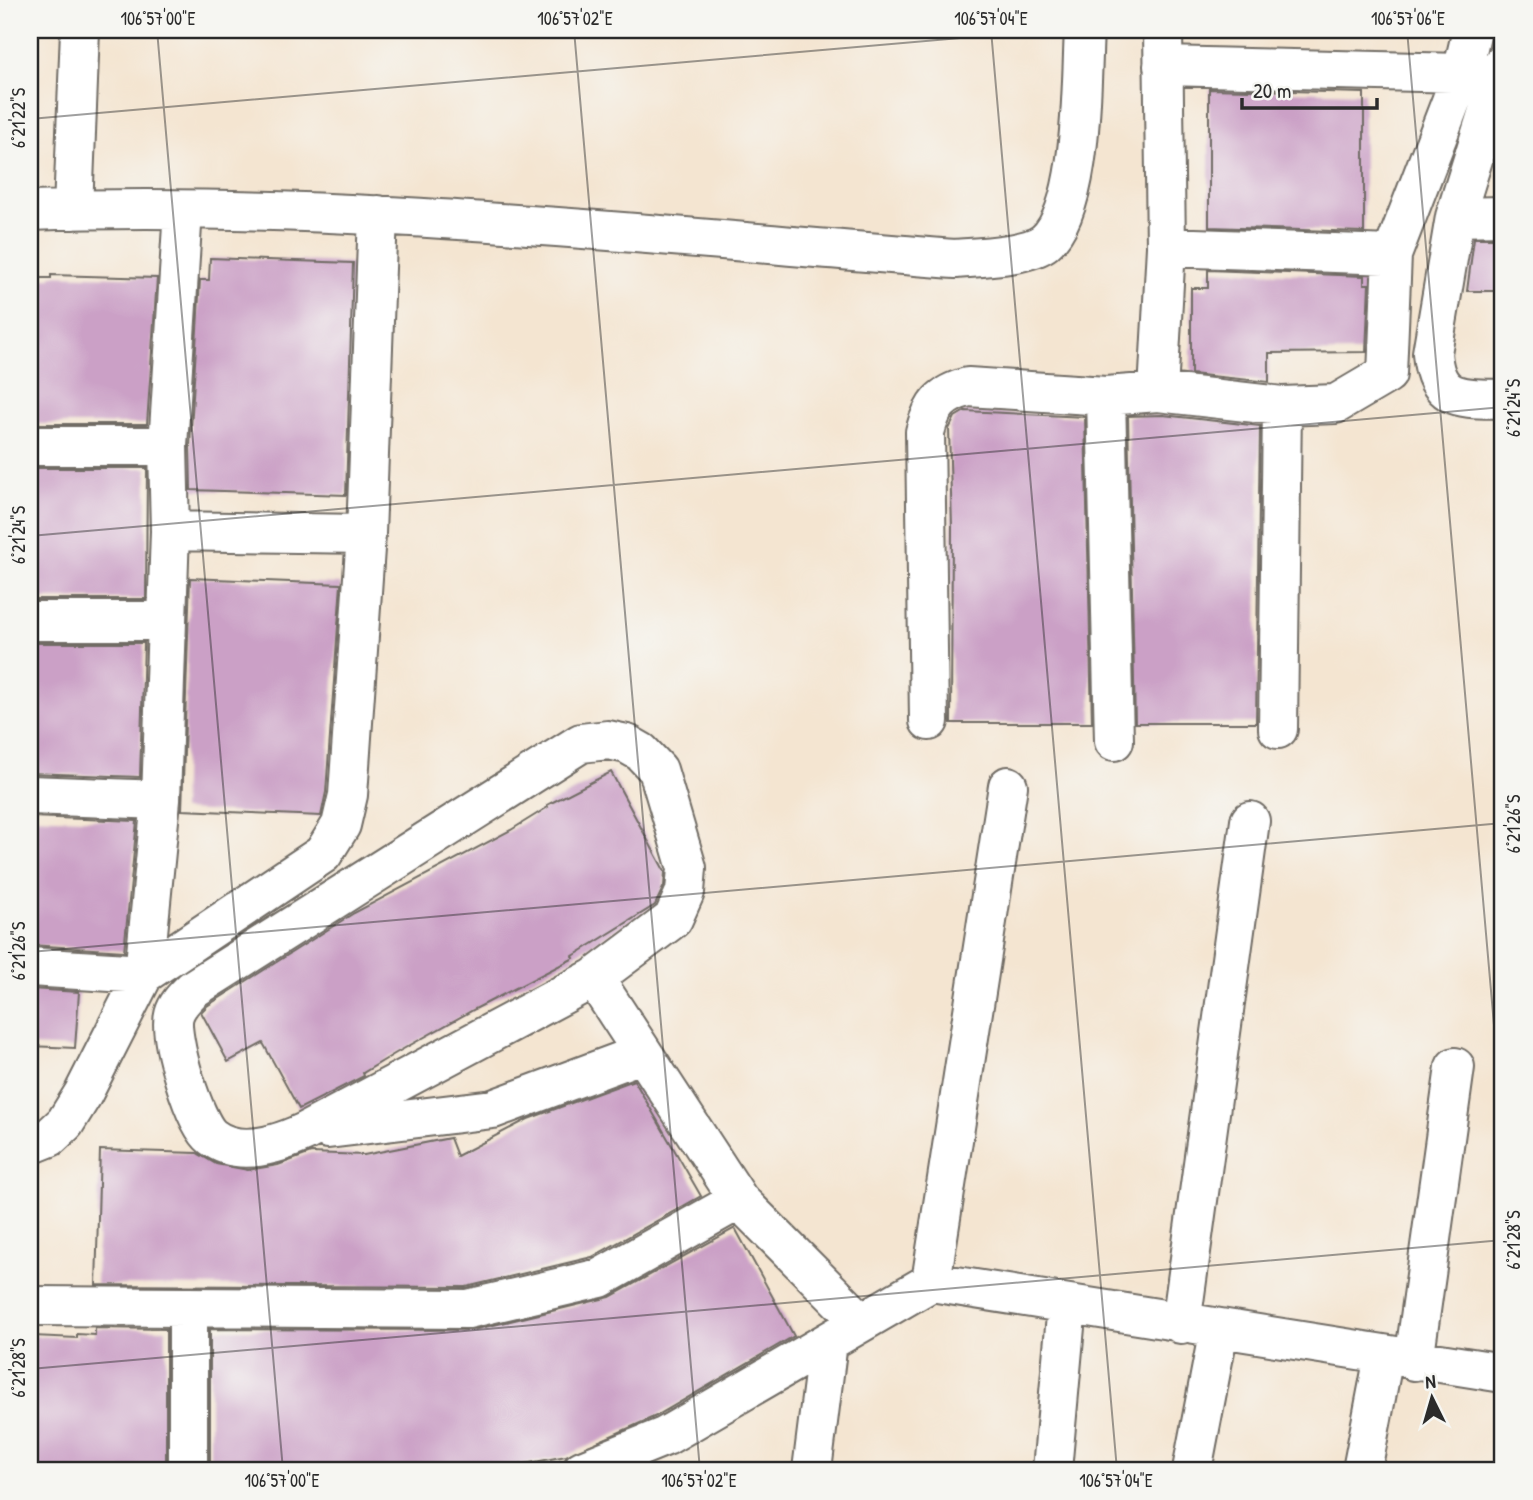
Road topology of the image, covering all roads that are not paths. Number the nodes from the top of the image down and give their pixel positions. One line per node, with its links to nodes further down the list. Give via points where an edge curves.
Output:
1 (80, 30): 7 (street)
2 (1084, 30): 10 (street, via 1075,166 1064,215 1044,243 1005,254 956,258)
3 (1472, 30): 6 (street)
4 (1163, 48): 6 (street); 13 (street)
5 (1503, 63): 12 (street)
6 (1462, 73): 14 (street)
7 (73, 210): 8 (street); 9 (street)
8 (183, 210): 10 (street); 20 (street)
9 (30, 211)
10 (378, 215): 22 (street)
11 (1503, 216): 12 (street)
12 (1455, 217): 17 (street, via 1432,353 1434,371 1449,393)
13 (1166, 247): 14 (street); 15 (street)
14 (1392, 255): 18 (street, via 1387,374 1336,404)
15 (1158, 392): 16 (street); 18 (street)
16 (1107, 396): 25 (street, via 968,387 937,401 925,432); 27 (street)
17 (1503, 400)
18 (1282, 406): 26 (street)
19 (30, 446): 20 (street)
20 (168, 446): 21 (street)
21 (170, 531): 22 (street); 24 (street)
22 (366, 534): 33 (street, via 348,795 341,825 323,854)
23 (30, 621): 24 (street)
24 (167, 621): 30 (street)
25 (929, 721)
26 (1278, 729)
27 (1114, 741)
28 (1008, 786): 40 (street)
29 (30, 795): 30 (street)
30 (161, 800): 33 (street)
31 (1250, 821): 45 (street)
32 (30, 967): 33 (street)
33 (144, 974): 38 (street, via 65,1123 50,1137)
34 (594, 978): 35 (street); 37 (street); 37 (street, via 673,919 685,892 687,868 659,770 641,752 608,740 581,743 193,989 179,1004 173,1017 175,1035 191,1107 212,1137 247,1147 278,1145)
35 (641, 1054): 37 (street, via 493,1109); 39 (street)
36 (1455, 1067): 48 (street)
37 (305, 1132)
38 (30, 1145)
39 (739, 1200): 43 (street, via 600,1278 468,1310); 44 (street)
40 (930, 1282): 41 (street); 44 (street)
41 (1067, 1305): 45 (street); 53 (street)
42 (30, 1306): 43 (street)
43 (188, 1308): 50 (street)
44 (860, 1321): 47 (street)
45 (1181, 1324): 46 (street)
46 (1219, 1329): 48 (street); 54 (street)
47 (828, 1342): 51 (street, via 667,1436); 52 (street)
48 (1399, 1359): 49 (street); 55 (street)
49 (1503, 1373)
50 (188, 1470)
51 (582, 1470)
52 (812, 1470)
53 (1052, 1470)
54 (1192, 1470)
55 (1362, 1470)

